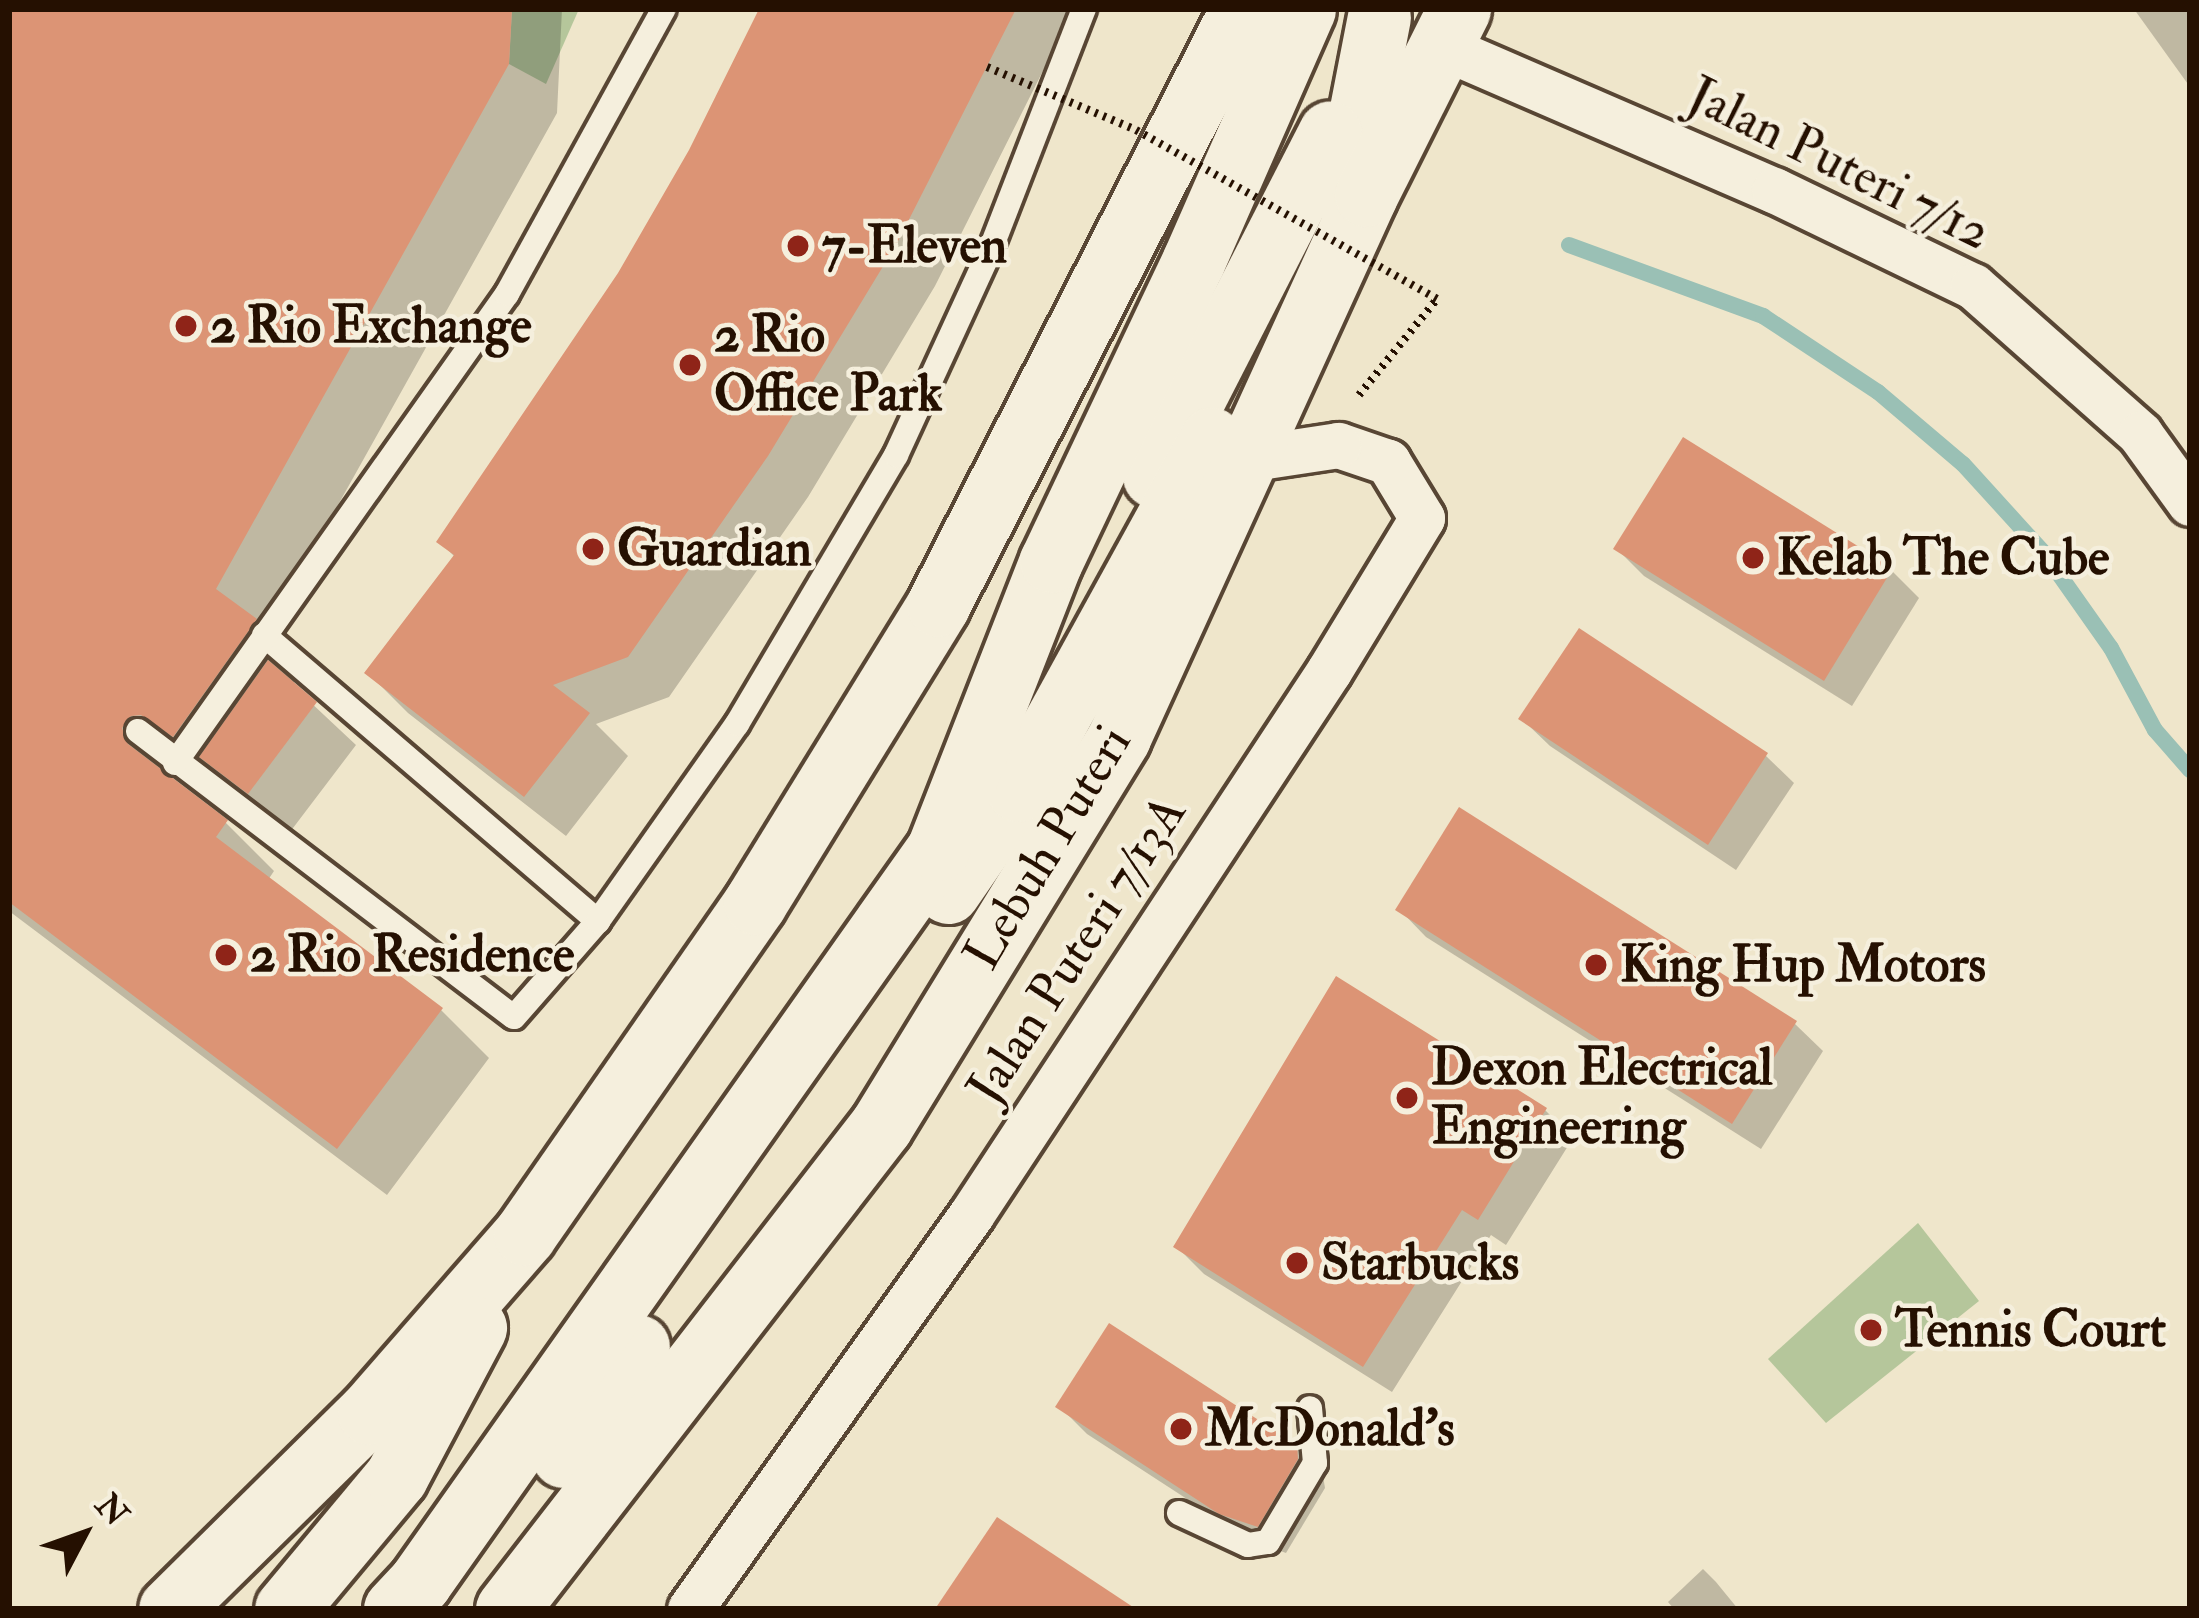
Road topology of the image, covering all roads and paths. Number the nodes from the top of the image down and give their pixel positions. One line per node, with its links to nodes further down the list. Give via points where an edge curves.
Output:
1 (664, 9): 11 (lane, via 507,294)
2 (1084, 9): 15 (lane, via 990,251 896,455 737,724)
3 (1242, 9): 16 (main road, via 938,605 755,903)
4 (1304, 9): 14 (main road, Lebuh Puteri, via 1051,561)
5 (1380, 13): 14 (main road, via 1313,171 1100,578); 19 (main road, via 1356,134 1294,278 1086,671 1018,790)
6 (1451, 28): 9 (main road, Lebuh Puteri); 10 (street, Jalan Puteri 7/12, via 1973,286 2140,434)
7 (987, 67): 8 (path, bridge, via 1136,130 1437,299)
8 (1359, 395)
9 (1245, 459): 17 (main road, Lebuh Puteri, via 1095,776 881,1126); 25 (street, Jalan Puteri 7/13A, via 1338,445 1388,461 1422,518 971,1215)
10 (2190, 502)
11 (264, 635): 13 (lane); 15 (lane)
12 (138, 731): 13 (lane)
13 (175, 763): 15 (lane, via 514,1017)
14 (938, 849): 21 (main road, Lebuh Puteri)
15 (598, 921)
16 (524, 1234): 22 (main road, via 369,1413); 23 (main road, via 396,1477)
17 (698, 1355): 19 (main road); 24 (main road, Lebuh Puteri)
18 (1310, 1408): 20 (lane, via 1315,1463 1268,1542 1248,1545)
19 (563, 1456): 21 (main road)
20 (1179, 1513)
21 (407, 1596)
22 (170, 1609)
23 (286, 1609)
24 (506, 1609)
25 (690, 1609)

